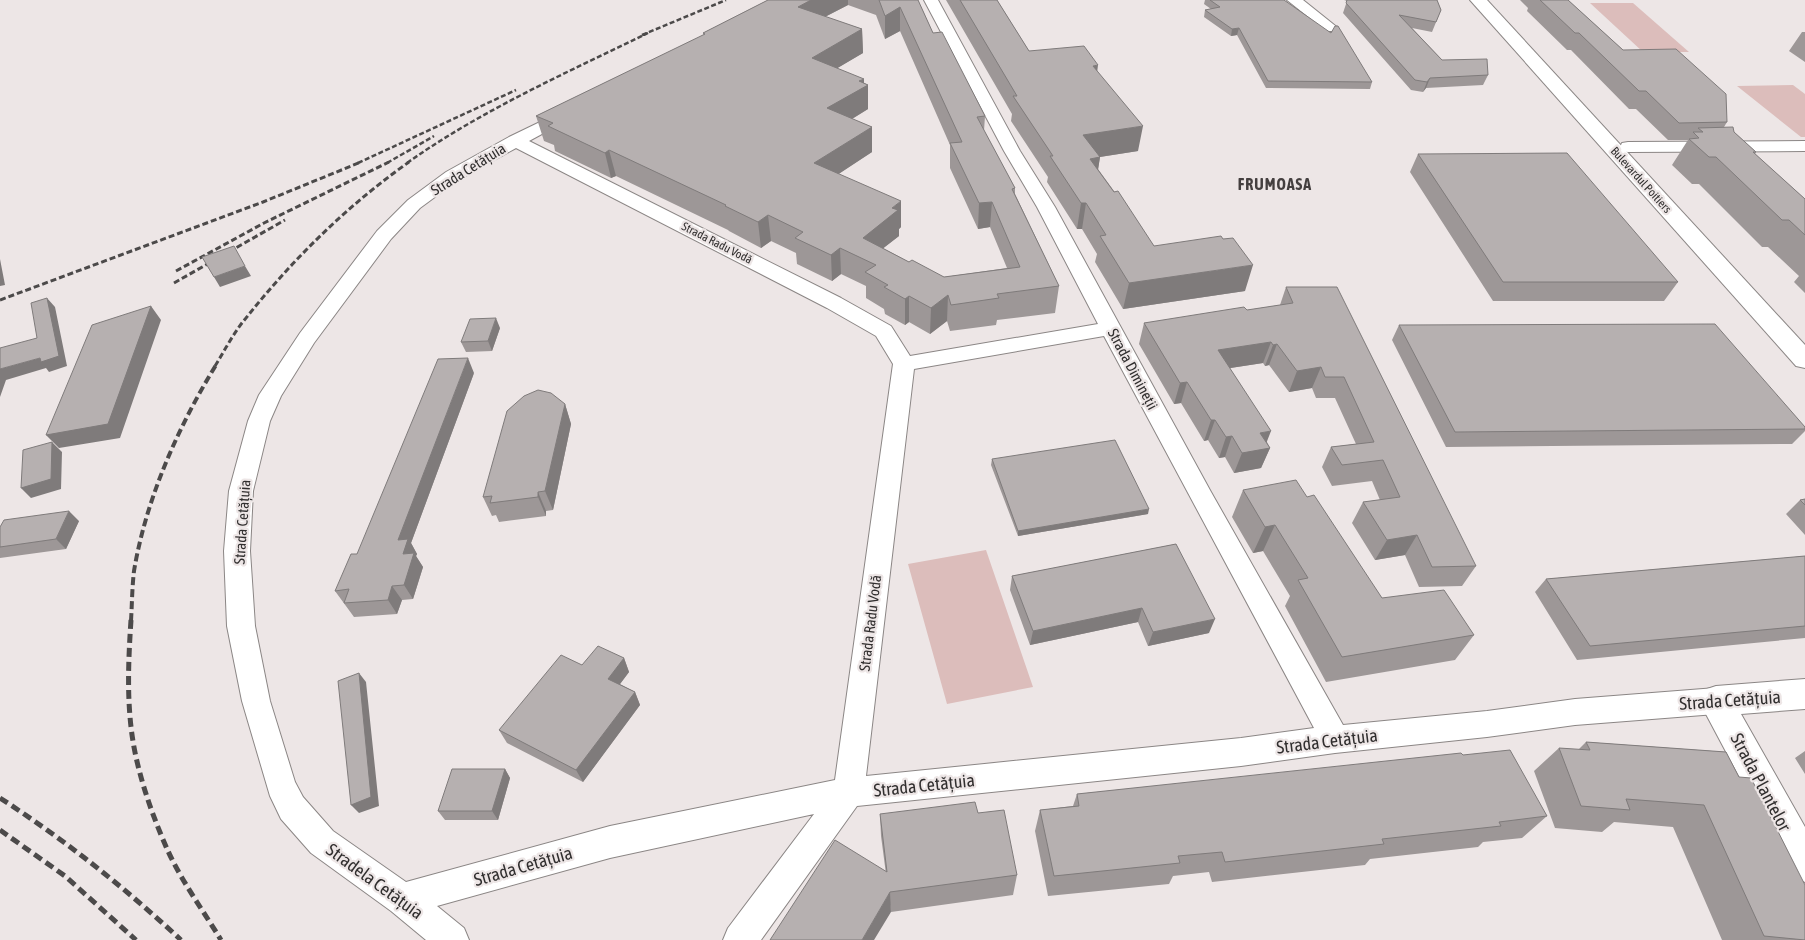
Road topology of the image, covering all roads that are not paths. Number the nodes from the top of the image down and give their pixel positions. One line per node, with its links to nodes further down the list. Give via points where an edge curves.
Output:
1 (931, 0): 10 (street, Strada Dimineții)
2 (1294, 0): 5 (street)
3 (1478, 0): 12 (main road, Bulevardul Poitiers)
4 (1491, 0): 9 (main road, Bulevardul Poitiers)
5 (1330, 28)
6 (583, 105): 7 (street, Strada Cetățuia)
7 (515, 141): 13 (street, Strada Radu Vodă, via 884,331); 18 (street, Strada Cetățuia, via 452,176 414,204 384,235 307,338 270,396 259,421 241,491 238,551 241,626 256,701 281,786 292,808)
8 (1805, 146): 9 (street)
9 (1628, 147): 11 (main road, Bulevardul Poitiers)
10 (1111, 328): 13 (street); 16 (street, Strada Dimineții)
11 (1805, 338)
12 (1805, 360)
13 (904, 364): 17 (street, Strada Radu Vodă)
14 (1805, 694): 15 (main road, Strada Cetățuia)
15 (1716, 701): 16 (street, Strada Cetățuia, via 1575,712); 19 (main road, Strada Plantelor)
16 (1335, 739): 17 (street, Strada Cetățuia, via 1241,752)
17 (849, 792): 20 (street, Strada Cetățuia, via 610,842); 22 (street)
18 (322, 842): 20 (street, Stradela Cetățuia)
19 (1805, 863)
20 (403, 899): 21 (street, Stradela Cetățuia)
21 (452, 940)
22 (740, 940)

